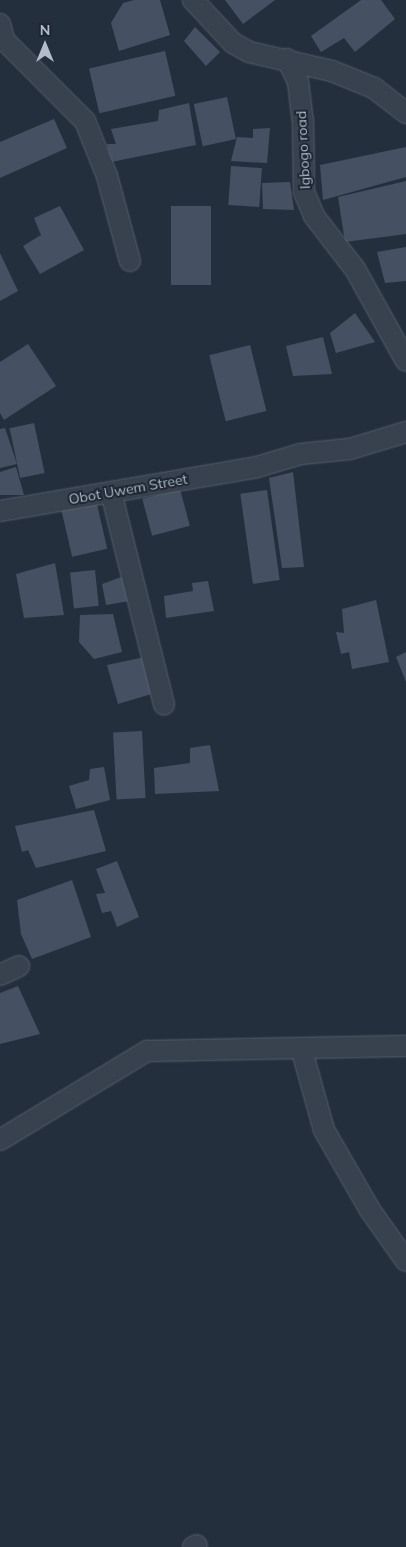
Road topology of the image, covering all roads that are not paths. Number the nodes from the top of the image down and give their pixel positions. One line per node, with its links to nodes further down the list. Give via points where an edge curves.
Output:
1 (192, 0): 3 (street, via 233,43 249,52)
2 (0, 24): 5 (street, via 4,40 85,121 107,176)
3 (287, 59): 4 (street, via 374,88); 6 (street, Igbogo road, via 298,82 307,200 314,216 354,269)
4 (406, 113)
5 (130, 261)
6 (406, 361)
7 (406, 432): 8 (street, Obot Uwem Street, via 350,449 301,454 257,467)
8 (111, 492): 9 (street, Obot Uwem Street); 10 (street)
9 (0, 511)
10 (164, 705)
11 (19, 966): 12 (street)
12 (0, 975)
13 (406, 1046): 14 (street)
14 (302, 1051): 15 (street, via 147,1051); 16 (street, via 324,1130 370,1210)
15 (0, 1140)
16 (406, 1261)

